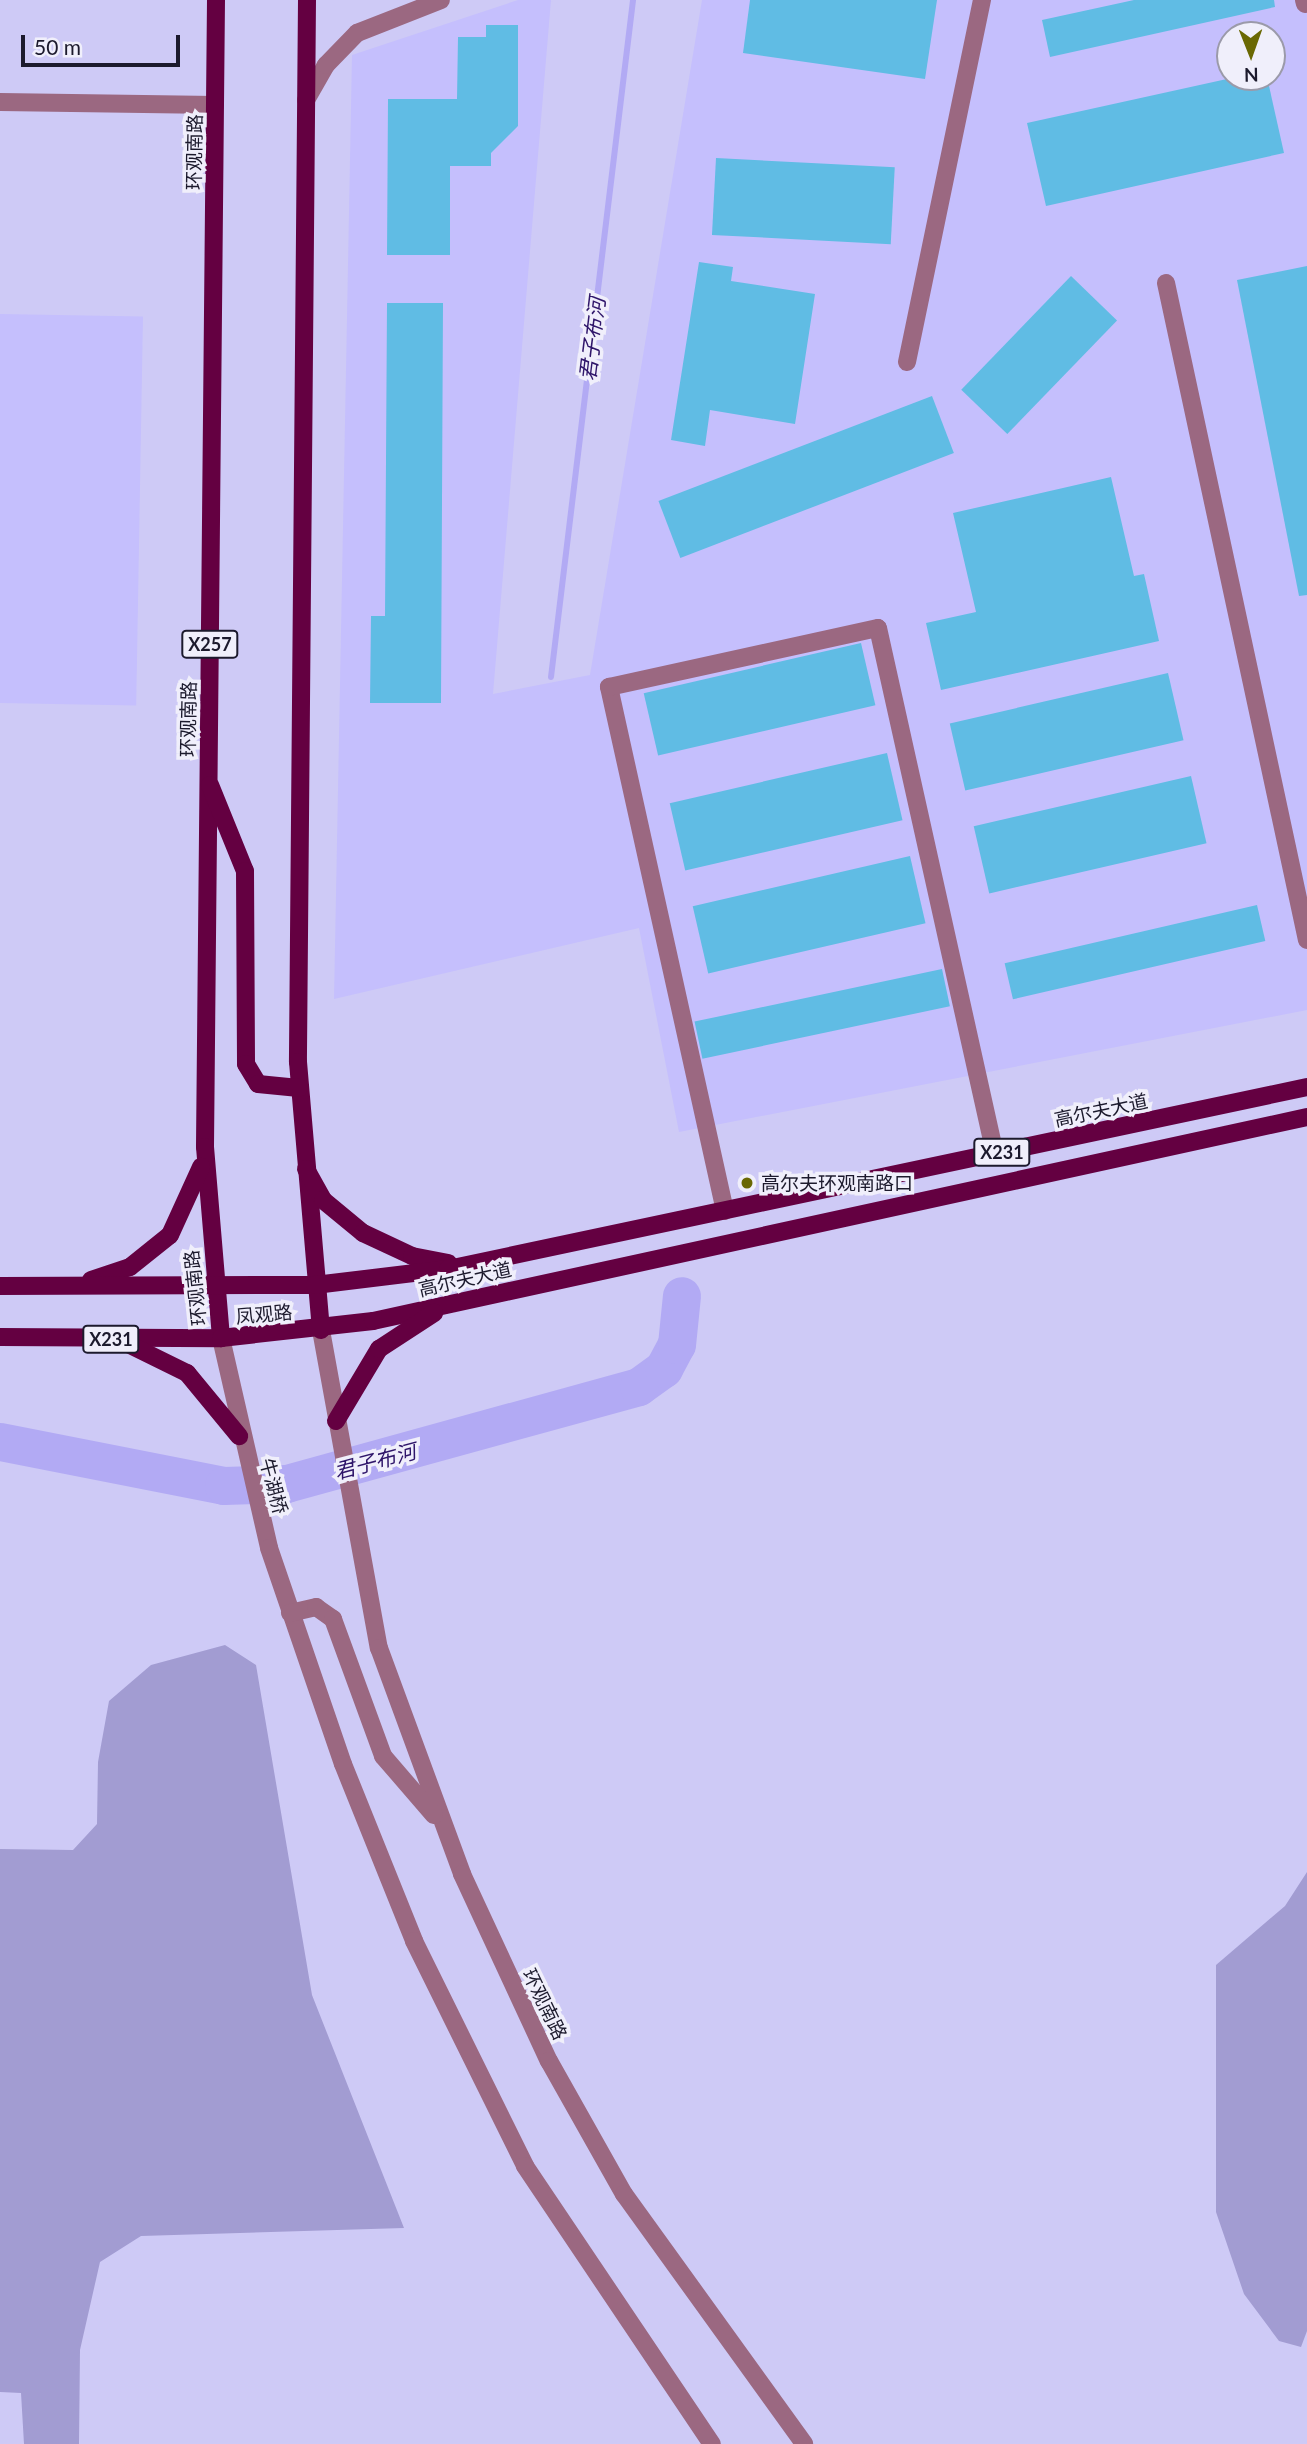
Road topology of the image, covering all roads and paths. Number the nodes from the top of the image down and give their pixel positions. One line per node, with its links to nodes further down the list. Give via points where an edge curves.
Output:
1 (216, 0): 7 (main road, 环观南路 / X257)
2 (307, 0): 5 (main road)
3 (441, 0): 5 (street, via 357,33 326,65)
4 (982, 0): 9 (street)
5 (306, 100): 13 (main road)
6 (0, 102): 7 (street)
7 (215, 105): 10 (main road, 环观南路 / X257)
8 (1166, 283): 11 (street)
9 (907, 362)
10 (209, 782): 13 (main road, via 245,872 250,1076 270,1088); 15 (main road, 环观南路 / X257)
11 (1307, 940)
12 (1307, 1087): 16 (main road, 高尔夫大道 / X231)
13 (299, 1088): 17 (main road)
14 (1307, 1117): 24 (main road, 高尔夫大道 / X231)
15 (205, 1147): 22 (main road, via 184,1213 151,1253 105,1276); 23 (main road, 环观南路 / X257)
16 (995, 1154): 18 (main road, 高尔夫大道 / X231); 18 (street, via 878,628 609,687)
17 (301, 1155): 19 (main road, via 323,1200 363,1233 412,1256); 20 (main road)
18 (725, 1211): 19 (main road, 高尔夫大道 / X231)
19 (466, 1266): 20 (main road, 高尔夫大道 / X231)
20 (315, 1285): 23 (main road, 凤观路 / X231); 25 (main road)
21 (0, 1286): 22 (main road, 凤观路 / X231)
22 (54, 1286): 23 (main road, 凤观路 / X231)
23 (215, 1287): 27 (main road, 环观南路 / X257)
24 (478, 1298): 25 (main road, 高尔夫大道 / X231); 29 (main road, via 439,1310 379,1349)
25 (321, 1330): 27 (main road, 凤观路 / X231); 29 (street)
26 (0, 1337): 28 (main road, 凤观路 / X231)
27 (221, 1338): 28 (main road, 凤观路 / X231); 30 (street, 环观南路)
28 (107, 1339): 30 (main road, via 139,1346 187,1373)
29 (335, 1421): 32 (street, 环观南路, via 379,1648)
30 (239, 1436): 31 (street, 牛湖桥)
31 (290, 1613): 32 (street, via 316,1607 333,1619 383,1756); 33 (street, via 383,1865 489,2100 566,2232)
32 (442, 1822): 34 (street, 环观南路, via 544,2050 624,2194)
33 (712, 2444)
34 (804, 2444)

